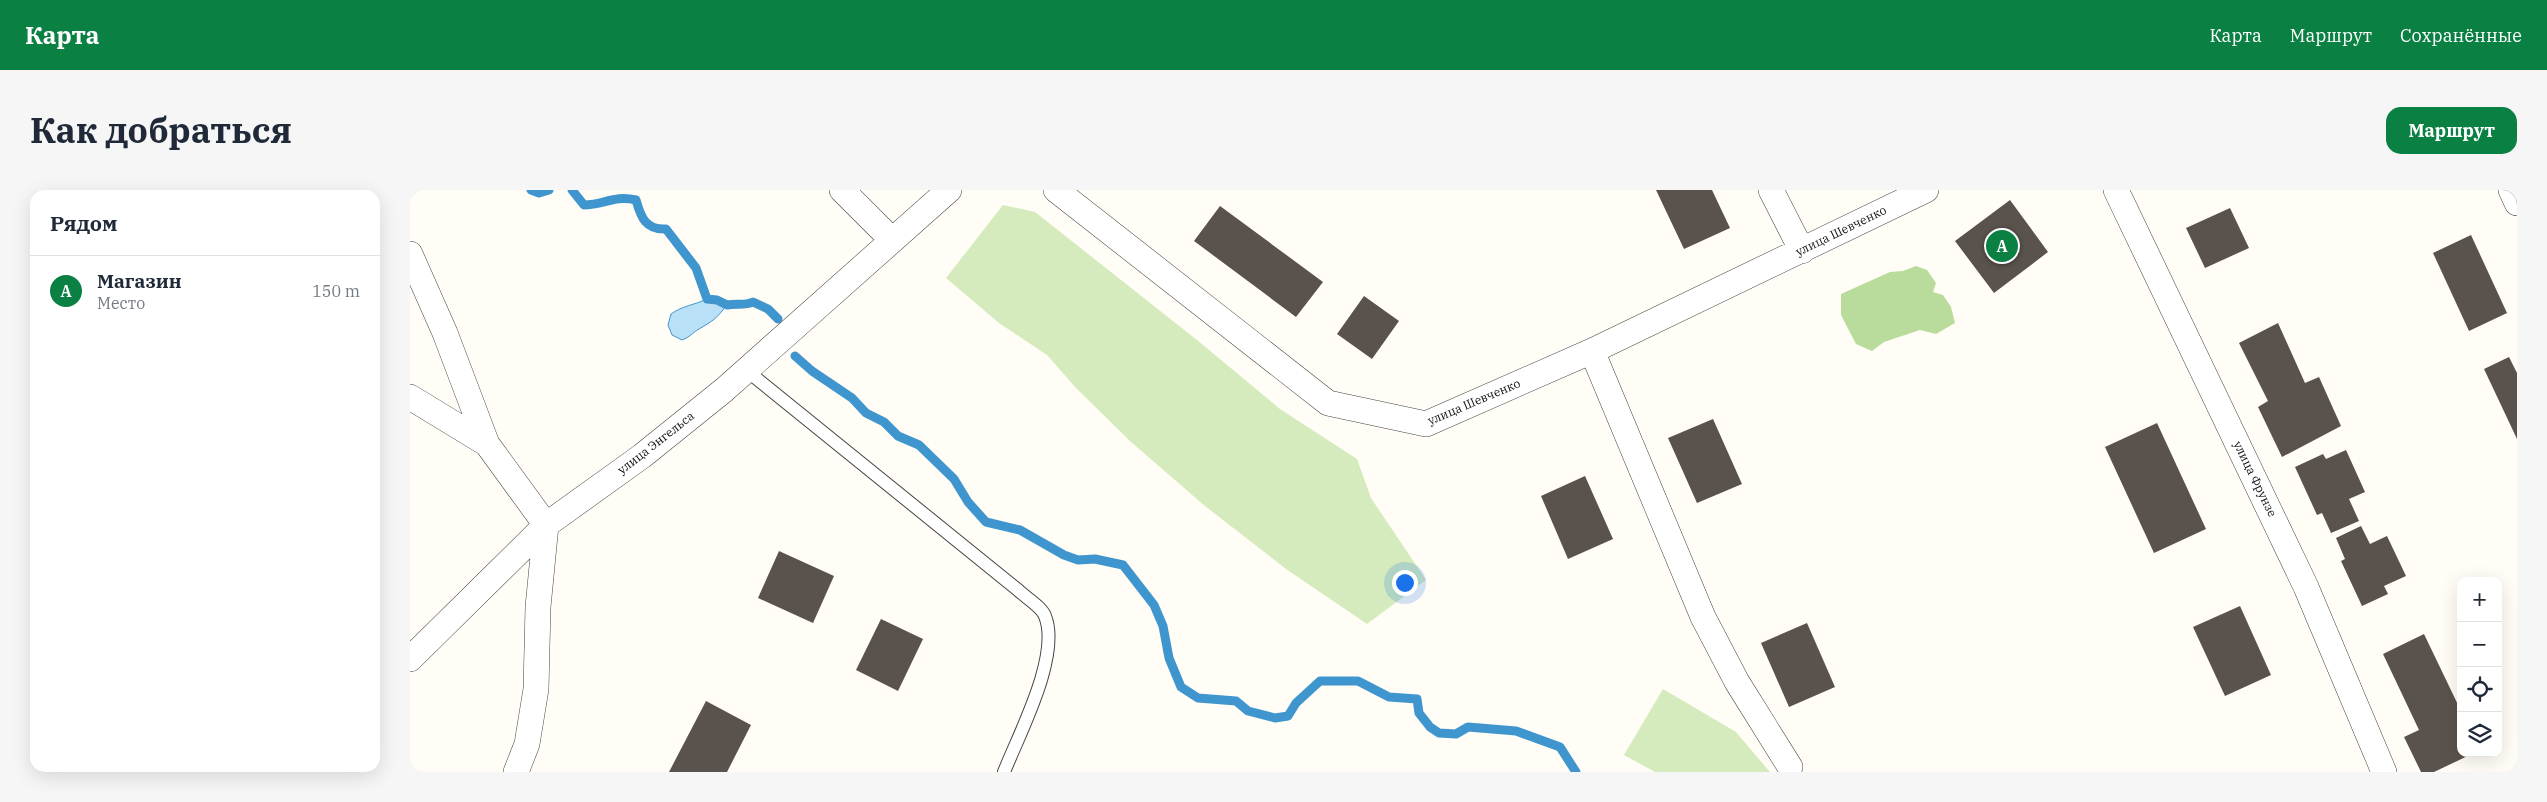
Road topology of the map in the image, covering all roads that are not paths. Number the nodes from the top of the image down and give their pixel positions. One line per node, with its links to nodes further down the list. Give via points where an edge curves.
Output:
1 (842, 190): 9 (street)
2 (949, 190): 9 (street, улица Энгельса)
3 (1056, 190): 12 (street, улица Шевченко, via 1328,403 1426,424)
4 (1771, 190): 10 (street)
5 (1926, 190): 10 (street, улица Шевченко)
6 (2116, 190): 21 (street, улица Фрунзе, via 2306,587)
7 (2511, 190): 8 (street)
8 (2517, 203)
9 (892, 240): 13 (street, улица Энгельса)
10 (1802, 251): 12 (street, улица Шевченко)
11 (410, 254): 15 (street, via 445,332)
12 (1592, 351): 18 (street, via 1703,617 1737,682)
13 (746, 370): 16 (street, улица Энгельса, via 642,456); 20 (lane, via 1045,615 1050,643 1044,672)
14 (410, 397): 15 (street)
15 (487, 444): 16 (street)
16 (546, 525): 17 (street, улица Энгельса); 19 (street, via 538,607 536,689 527,744)
17 (410, 659)
18 (1790, 767)
19 (516, 772)
20 (1004, 772)
21 (2384, 772)

